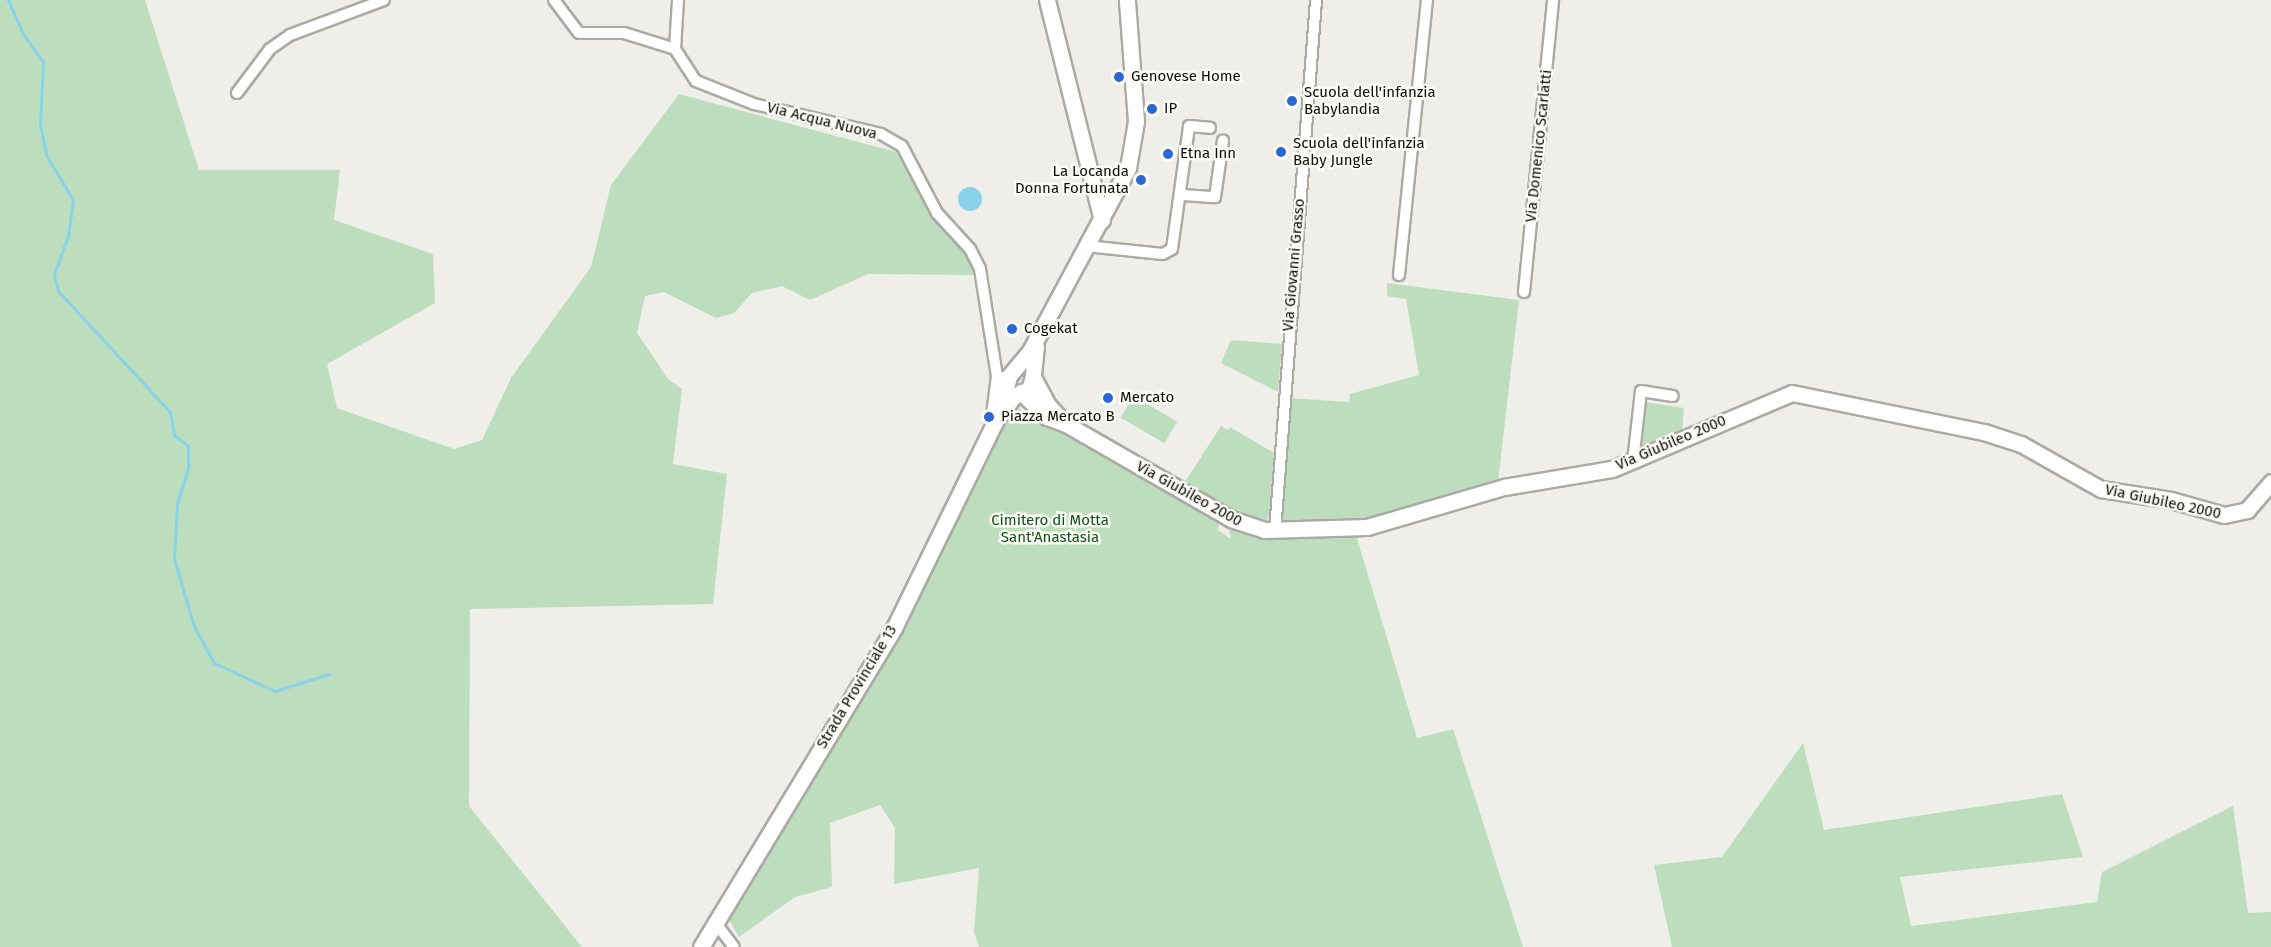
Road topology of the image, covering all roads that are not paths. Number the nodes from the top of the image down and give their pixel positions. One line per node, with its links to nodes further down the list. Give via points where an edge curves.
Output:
1 (384, 0): 10 (street, via 290,35 270,49)
2 (554, 0): 9 (street, via 579,33 624,33)
3 (678, 0): 9 (street)
4 (1047, 0): 14 (street)
5 (1127, 0): 14 (street, via 1136,133 1128,168)
6 (1316, 0): 26 (street, Via Giovanni Grasso)
7 (1427, 0): 16 (street)
8 (1553, 0): 17 (street, Via Domenico Scarlatti)
9 (675, 49): 20 (street, Via Acqua Nuova, via 690,75 707,86 754,104 881,134 902,146 937,213 970,249 980,269)
10 (237, 93)
11 (1210, 128): 13 (street, via 1189,126)
12 (1223, 141): 13 (street, via 1215,197)
13 (1183, 195): 15 (street, via 1172,249 1163,254)
14 (1102, 220): 15 (street)
15 (1086, 246): 18 (street)
16 (1399, 275)
17 (1524, 292)
18 (1039, 334): 19 (street); 20 (street)
19 (1033, 376): 20 (street, via 1032,386); 22 (street, via 1048,405)
20 (1012, 382): 22 (street, Via Giubileo 2000, via 1047,417); 23 (street, Via Acqua Nuova); 23 (street, Strada Provinciale 13)
21 (1673, 396): 24 (street, via 1641,391)
22 (1066, 424): 26 (street, Via Giubileo 2000, via 1231,519)
23 (988, 436): 27 (street, Strada Provinciale 13, via 894,628)
24 (1633, 462): 25 (street, Via Giubileo 2000, via 1792,393 1984,432 2021,444 2101,489 2171,500 2224,515 2247,510); 26 (street, Via Giubileo 2000, via 1504,487 1367,527)
25 (2271, 483)
26 (1275, 531)
27 (715, 922): 28 (street, Strada Provinciale 13); 29 (street)
28 (701, 947)
29 (734, 947)

